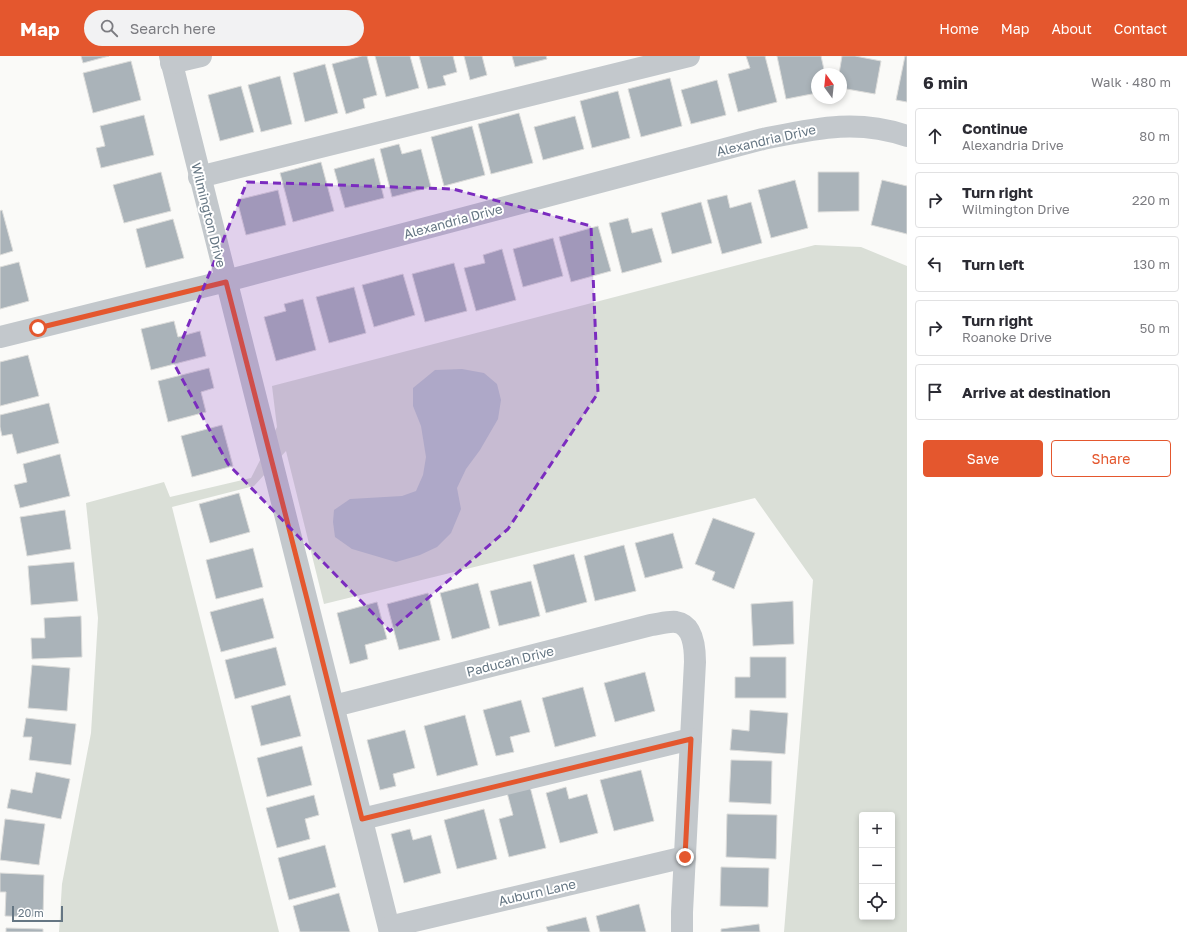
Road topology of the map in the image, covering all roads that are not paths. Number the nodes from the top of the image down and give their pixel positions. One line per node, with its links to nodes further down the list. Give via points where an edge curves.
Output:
1 (201, 56): 3 (street)
2 (689, 56): 5 (street)
3 (170, 60): 5 (street, Wilmington Drive)
4 (907, 136): 6 (street, Alexandria Drive, via 874,127 850,126 827,127 763,139)
5 (199, 177): 6 (street, Wilmington Drive)
6 (226, 282): 7 (street, Alexandria Drive); 8 (street, Wilmington Drive)
7 (0, 338)
8 (334, 706): 9 (street, Paducah Drive, via 651,625 677,622 686,626 695,647); 10 (street, Wilmington Drive)
9 (691, 739): 10 (street); 11 (street)
10 (362, 819): 12 (street, Wilmington Drive)
11 (685, 857): 12 (street, Auburn Lane); 13 (street)
12 (390, 929)
13 (682, 932)

